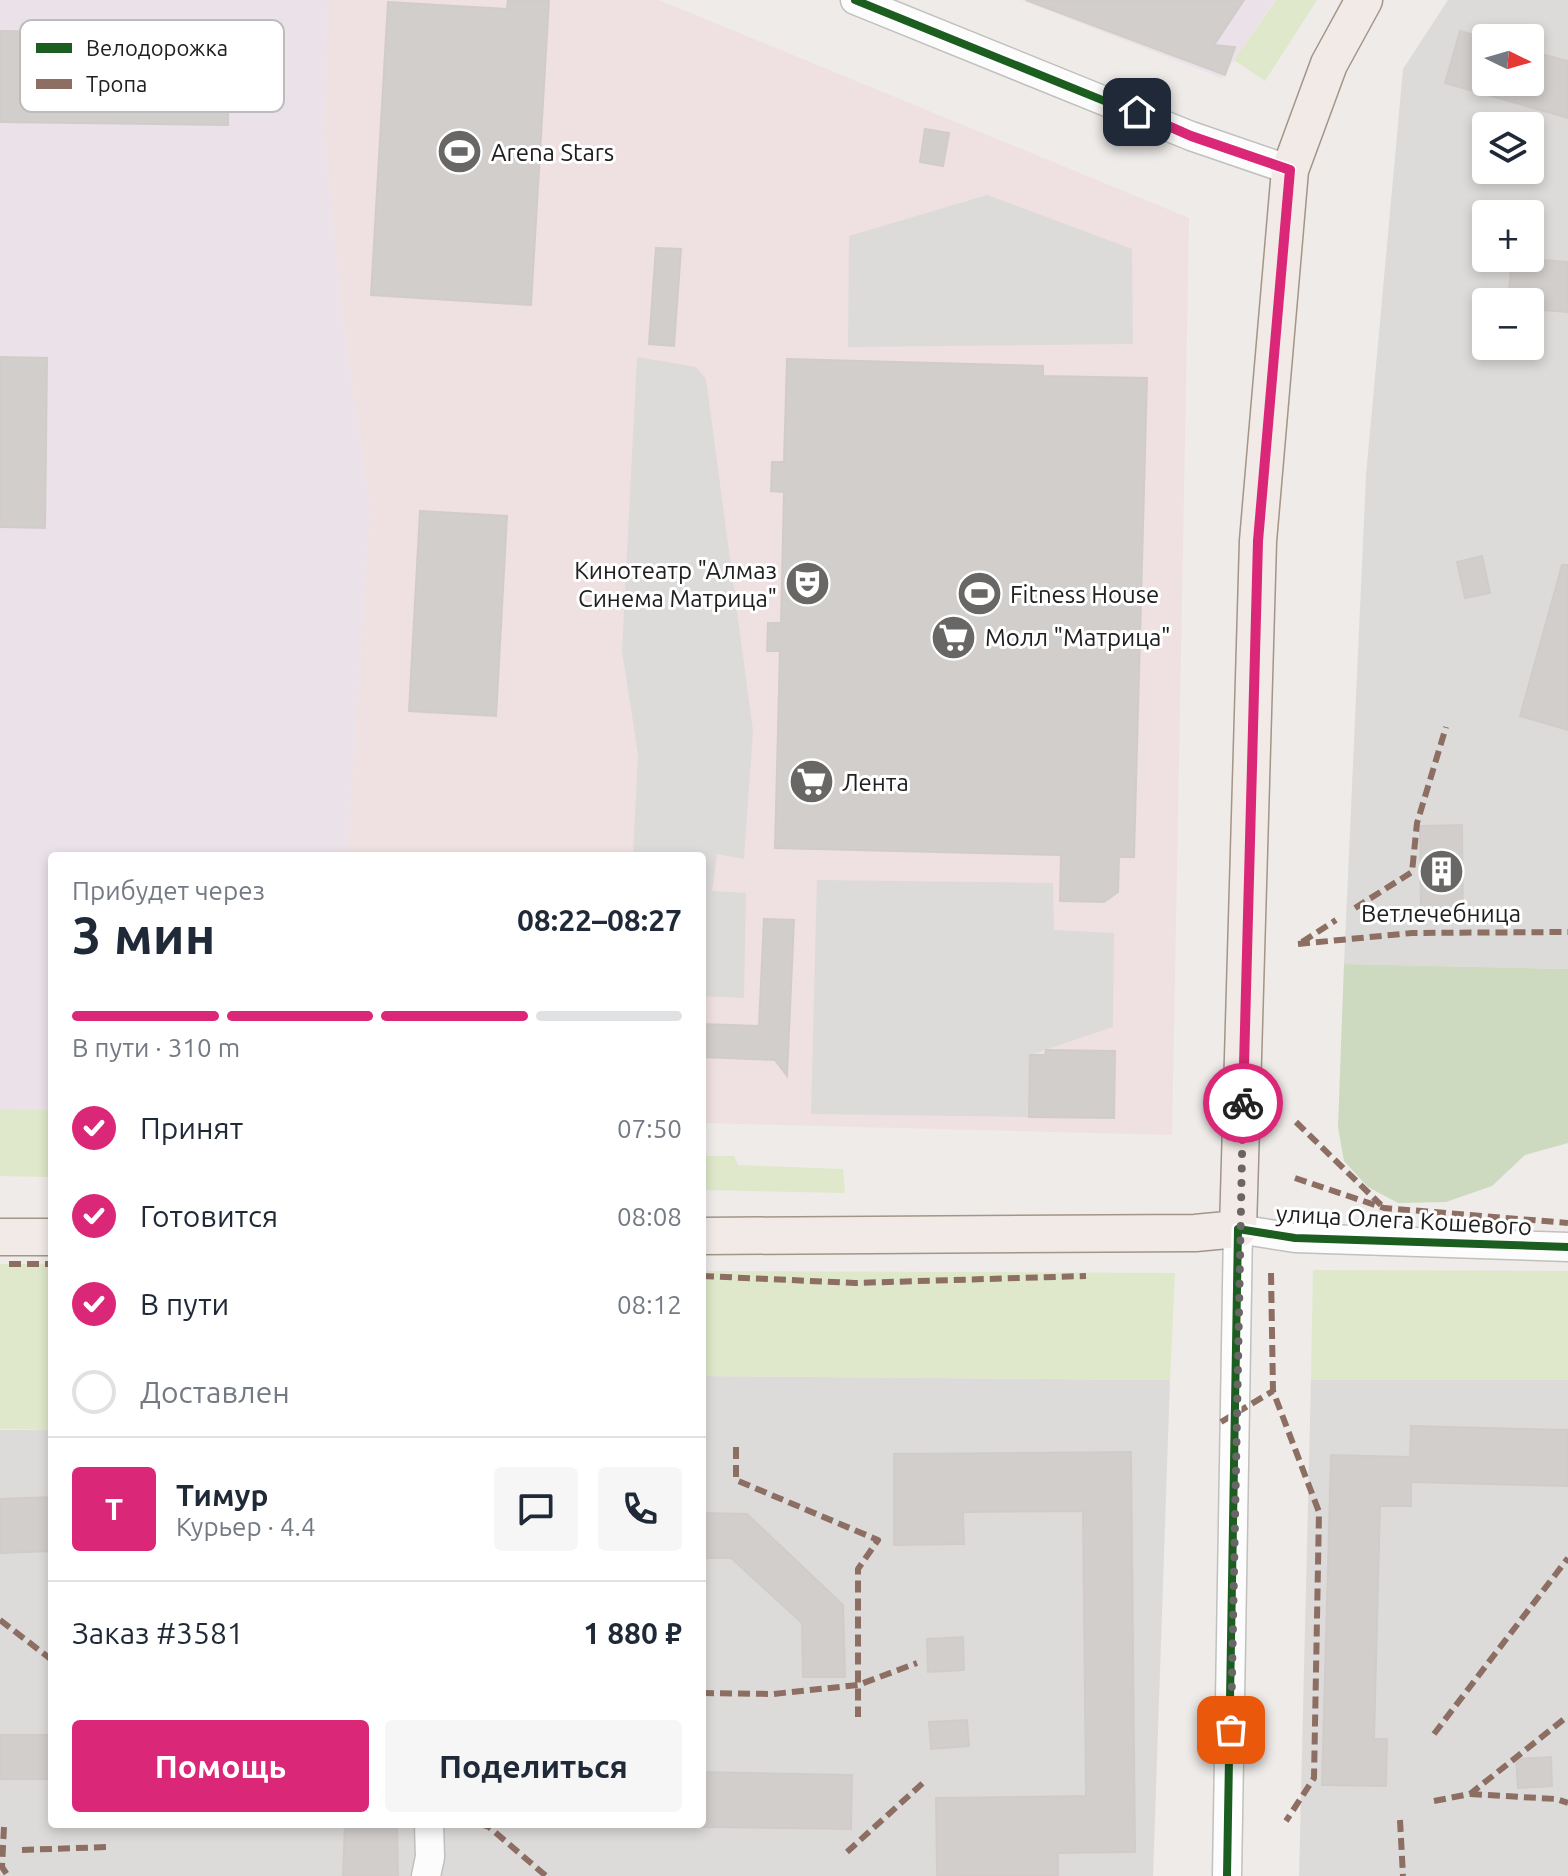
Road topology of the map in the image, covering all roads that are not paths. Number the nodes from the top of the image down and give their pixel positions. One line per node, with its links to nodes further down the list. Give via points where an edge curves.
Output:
1 (855, 0): 3 (street, via 1191,136)
2 (1364, 0): 3 (main road, via 1329,64)
3 (1290, 170): 4 (main road, via 1258,541)
4 (1238, 1229): 5 (main road, улица Олега Кошевого, via 1180,1234); 8 (street, улица Олега Кошевого, via 1295,1238); 11 (street)
5 (706, 1236)
6 (0, 1237): 7 (main road)
7 (48, 1237)
8 (1568, 1247)
9 (429, 1828): 10 (street)
10 (426, 1876)
11 (1227, 1876)

